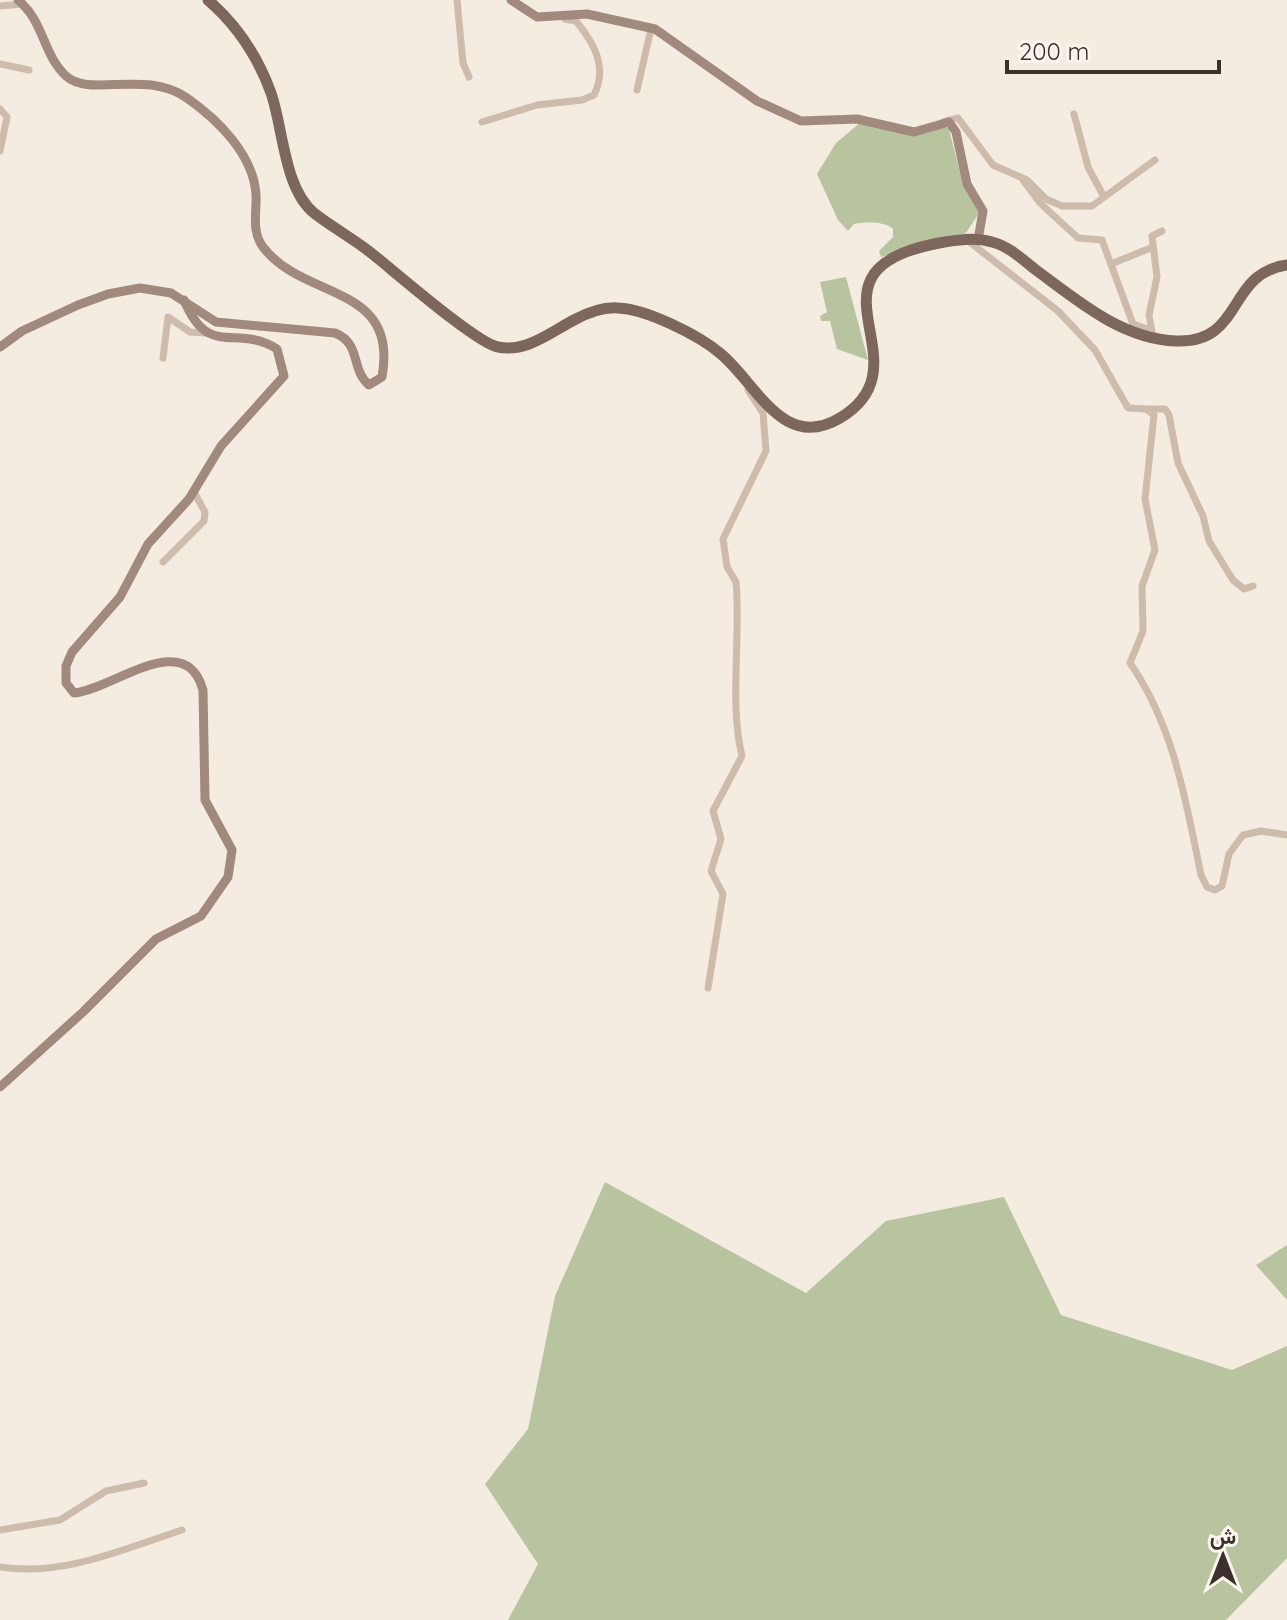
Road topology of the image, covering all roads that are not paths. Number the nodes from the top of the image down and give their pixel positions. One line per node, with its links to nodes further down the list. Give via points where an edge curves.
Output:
1 (208, 0): 30 (main road, via 251,50 272,96 278,131 307,207 495,347 530,344 575,319 617,308 649,315 717,350)
2 (457, 0): 10 (street)
3 (511, 0): 6 (street, via 528,14)
4 (21, 2): 5 (street); 25 (street, via 37,19 66,77 88,86 156,84 187,98 218,124 254,178 256,235 263,247 291,269 367,311 382,336 382,377 369,385 362,379 352,345 335,333 216,322)
5 (0, 6)
6 (550, 18): 7 (street, via 587,14); 14 (street, via 576,21 588,36 600,63 594,95)
7 (651, 29): 11 (street); 15 (street, via 757,101 801,121 857,119 914,132)
8 (0, 64): 9 (street)
9 (29, 70)
10 (469, 77)
11 (637, 90)
12 (0, 109): 16 (street, via 7,117)
13 (1074, 114): 19 (street, via 1088,167)
14 (482, 122)
15 (943, 122): 18 (street, via 958,118 984,157); 21 (street, via 956,132 967,184 983,211)
16 (0, 151)
17 (1155, 160): 19 (street)
18 (1022, 178): 19 (street, via 1062,206 1092,206); 23 (street, via 1078,238 1102,240)
19 (1104, 197)
20 (1162, 231): 22 (street, via 1152,236)
21 (973, 240): 27 (main road, via 1001,245 1116,326); 30 (main road, via 910,250 890,258 873,275 865,298 877,367 859,402 838,419 816,427 790,423 766,408); 31 (street, via 1058,311 1095,350 1128,408)
22 (1153, 247): 23 (street); 27 (street)
23 (1111, 264): 27 (street, via 1133,324)
24 (1287, 265): 27 (main road, via 1257,274 1216,331 1189,340)
25 (184, 300): 26 (street); 28 (street, via 158,289 108,294 22,331)
26 (205, 333): 29 (street, via 190,332 168,317); 32 (street, via 269,344 277,349 284,376 221,446)
27 (1155, 334)
28 (0, 347)
29 (163, 358)
30 (736, 367): 36 (street, via 763,413 766,451 723,539 727,567 736,582 736,730 742,756 713,811 721,839 711,871 723,894)
31 (1146, 409): 34 (street, via 1165,409 1169,415 1178,463 1216,558 1244,589); 35 (street, via 1155,424 1145,499 1155,550 1142,586 1143,631 1130,663 1161,717 1207,887 1222,886 1229,854 1243,835)
32 (194, 492): 33 (street, via 204,521); 37 (street, via 148,544 104,617 72,652 66,683 74,693 88,692 139,669 173,661 199,674 205,800 232,850 228,877 201,916 156,939)
33 (163, 562)
34 (1253, 586)
35 (1287, 835)
36 (708, 988)
37 (0, 1087)
38 (144, 1483): 39 (street, via 106,1491 69,1517)
39 (0, 1530)
40 (182, 1530): 41 (street, via 78,1563 32,1570)
41 (0, 1567)

